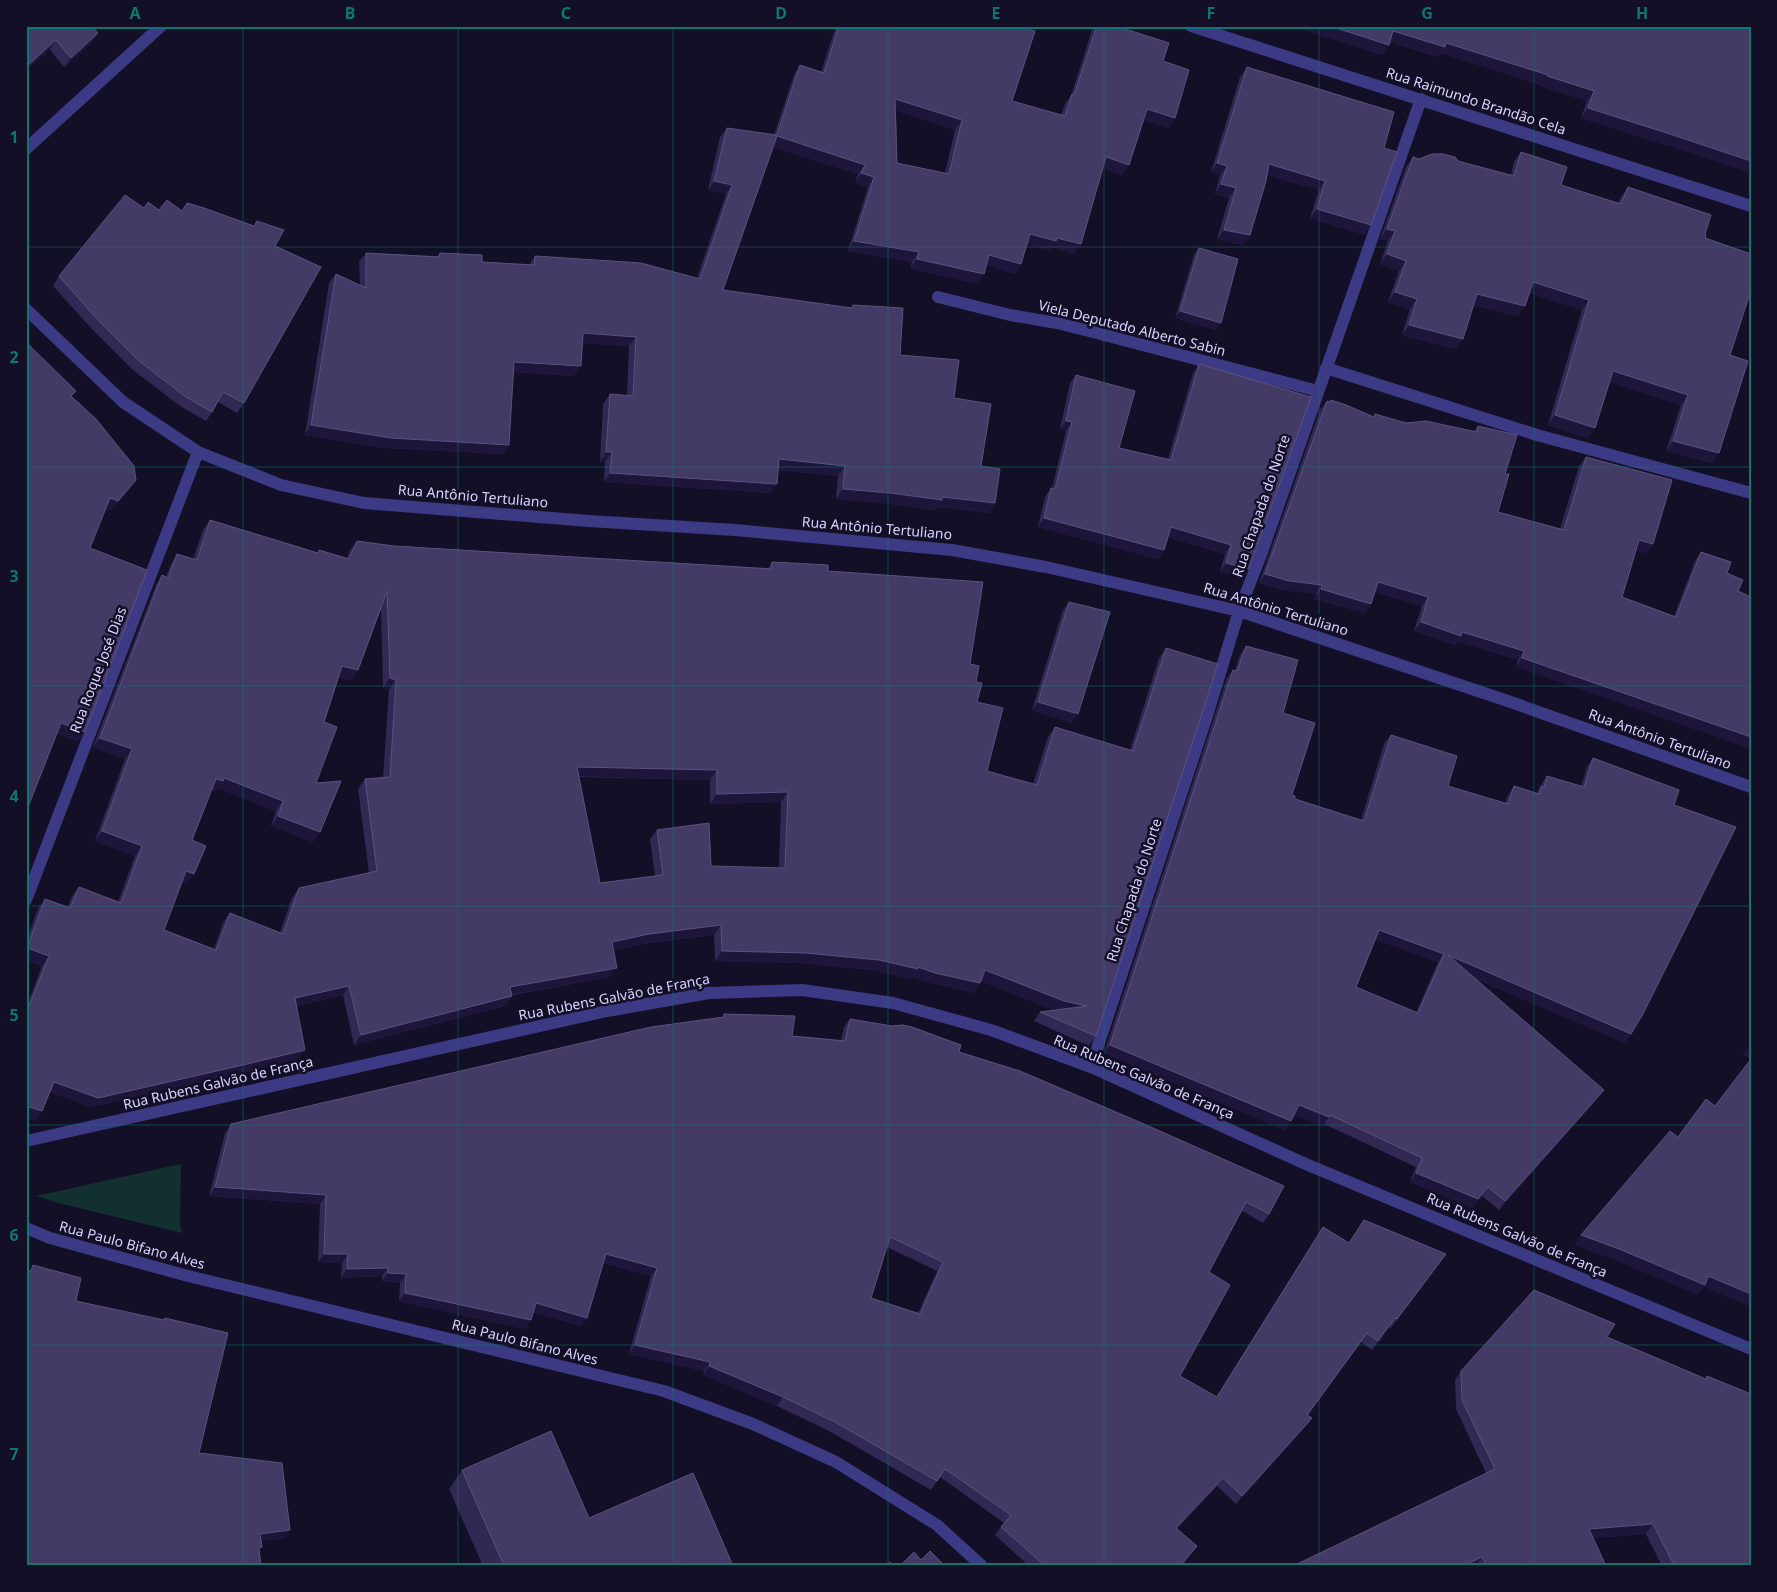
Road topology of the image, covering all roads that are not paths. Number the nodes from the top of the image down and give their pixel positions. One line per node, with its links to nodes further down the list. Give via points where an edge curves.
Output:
1 (161, 26): 4 (street)
2 (1191, 26): 3 (street, Rua Raimundo Brandão Cela)
3 (1421, 100): 5 (street, Rua Raimundo Brandão Cela); 8 (street, Rua Chapada do Norte)
4 (26, 149)
5 (1751, 206)
6 (938, 297): 9 (street, Viela Deputado Alberto Sabin, via 1057,323)
7 (26, 309): 10 (street, Rua Antônio Tertuliano, via 123,402)
8 (1326, 368): 9 (street, Rua Chapada do Norte); 11 (street, via 1537,435)
9 (1318, 390): 12 (street, Rua Chapada do Norte)
10 (198, 452): 12 (street, Rua Antônio Tertuliano, via 281,485 364,502 952,550 1055,569); 14 (street, Rua Roque José Dias)
11 (1751, 493)
12 (1240, 611): 13 (street, Rua Antônio Tertuliano); 15 (street, Rua Chapada do Norte)
13 (1751, 787)
14 (26, 900)
15 (1091, 1067): 16 (street, Rua Rubens Galvão de França, via 991,1030 893,1003 802,990 709,993 607,1011); 18 (street, Rua Rubens Galvão de França, via 1308,1165)
16 (26, 1141)
17 (26, 1228): 19 (street, Rua Paulo Bifano Alves, via 50,1238 188,1276 664,1392 753,1424 836,1462 937,1525)
18 (1751, 1349)
19 (982, 1566)

